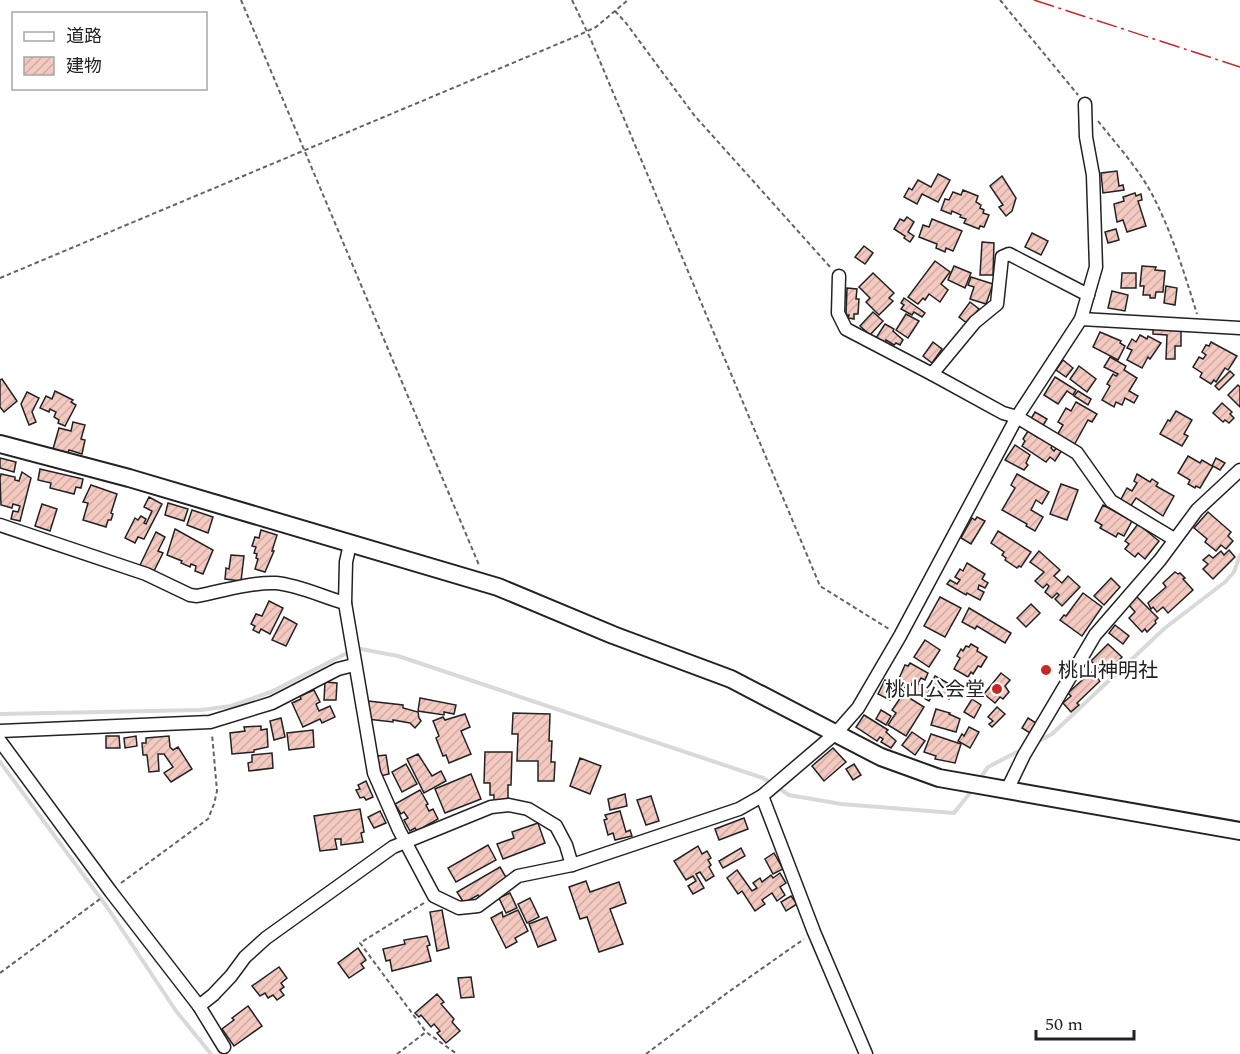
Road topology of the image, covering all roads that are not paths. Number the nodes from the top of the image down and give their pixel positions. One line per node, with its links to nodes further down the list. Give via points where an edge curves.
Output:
1 (1085, 104): 3 (street, via 1096,267)
2 (838, 276): 6 (street, via 838,313 846,329)
3 (1088, 295): 4 (street); 6 (street, via 1009,254 1002,258 997,304 975,322)
4 (1081, 319): 5 (street); 7 (street)
5 (1240, 328)
6 (932, 374): 7 (street)
7 (1017, 417): 11 (street, via 1077,453 1112,501); 16 (street, via 900,636 858,708)
8 (0, 444): 12 (street)
9 (1240, 470): 11 (street, via 1197,510)
10 (0, 525): 13 (street, via 146,574 190,595 278,583)
11 (1174, 539): 18 (street, via 1095,635)
12 (350, 544): 13 (street); 16 (street, via 485,582 730,679)
13 (345, 603): 14 (street)
14 (354, 664): 15 (street, via 272,704 210,722); 21 (street, via 374,773)
15 (0, 731)
16 (836, 733): 18 (street, via 906,768); 19 (street)
17 (0, 741): 23 (street)
18 (1007, 790): 20 (street)
19 (762, 796): 22 (street, via 739,809); 25 (street)
20 (1240, 831)
21 (407, 842): 22 (street, via 490,807 510,805 528,809 555,826); 22 (street, via 434,896 459,908 478,906 518,876); 23 (street, via 393,847 266,938)
22 (572, 865)
23 (199, 1006): 24 (street)
24 (224, 1047)
25 (866, 1054)

